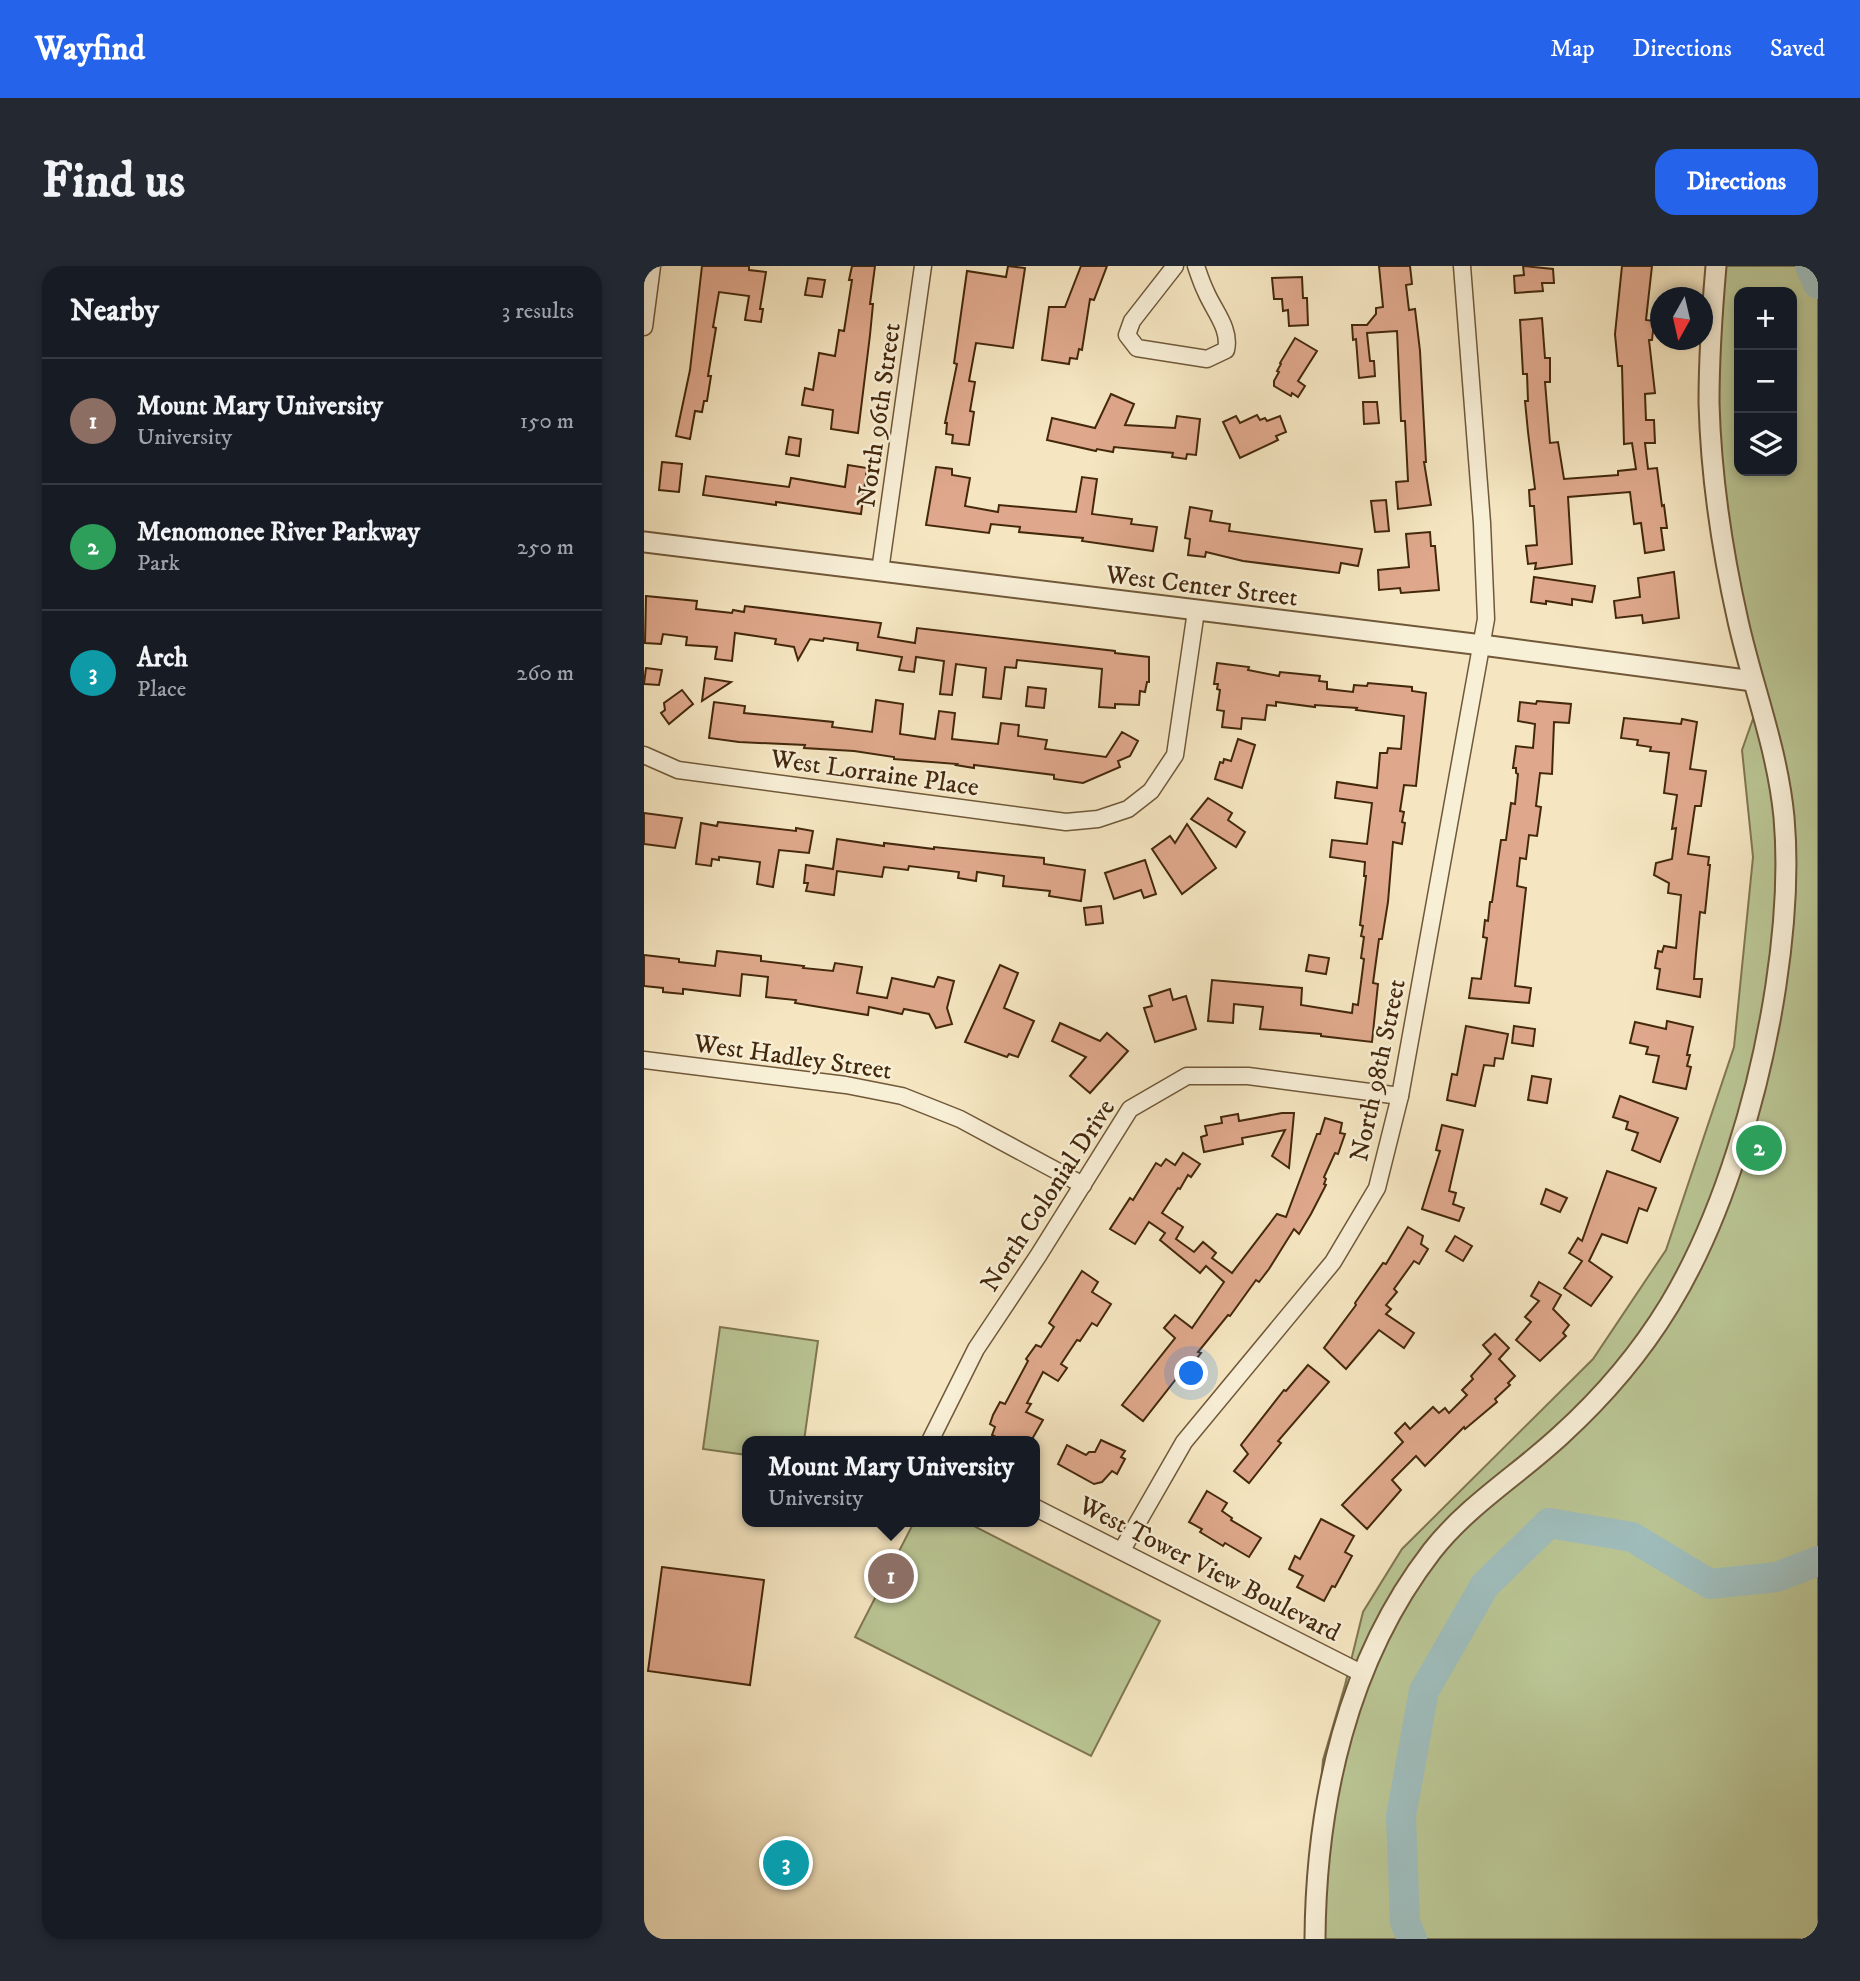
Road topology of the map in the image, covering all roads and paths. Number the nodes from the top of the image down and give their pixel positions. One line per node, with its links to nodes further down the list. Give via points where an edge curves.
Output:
1 (652, 266): 7 (street)
2 (923, 266): 9 (street, North 96th Street)
3 (1175, 266): 4 (street, via 1132,321 1127,335 1138,348 1207,359 1226,350 1228,343)
4 (1196, 266)
5 (1462, 266): 11 (street, North 98th Street, via 1482,523 1486,619)
6 (1716, 266): 12 (street, via 1709,404 1715,492)
7 (644, 327)
8 (644, 542): 9 (street, West Center Street)
9 (880, 571): 10 (street, West Center Street)
10 (1196, 611): 11 (street, West Center Street); 13 (street, West Lorraine Place, via 1175,755 1152,791 1128,808 1098,819 1066,822 678,770)
11 (1482, 645): 12 (street, West Center Street); 15 (street, North 98th Street)
12 (1753, 681): 20 (street, via 1776,755 1784,817 1783,916 1763,1050 1714,1217 1673,1303 1637,1354 1559,1438 1469,1511 1434,1549 1406,1588)
13 (644, 755)
14 (644, 1060): 16 (street, West Hadley Street, via 902,1096 960,1119)
15 (1400, 1096): 16 (street, North Colonial Drive, via 1248,1076 1187,1076 1130,1109); 19 (street, North 98th Street, via 1377,1188 1333,1262 1184,1442)
16 (1083, 1185): 17 (street, North Colonial Drive, via 976,1349)
17 (932, 1436)
18 (1040, 1510): 19 (street, West Tower View Boulevard)
19 (1122, 1550): 20 (street, West Tower View Boulevard)
20 (1363, 1674): 21 (street, via 1335,1758 1325,1808)
21 (1315, 1939)

